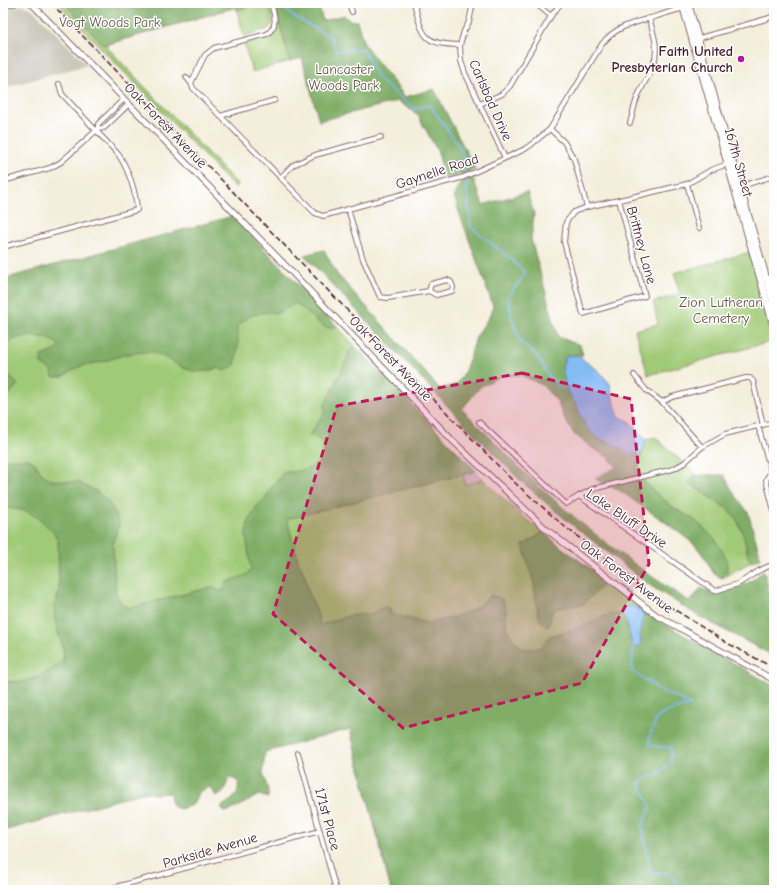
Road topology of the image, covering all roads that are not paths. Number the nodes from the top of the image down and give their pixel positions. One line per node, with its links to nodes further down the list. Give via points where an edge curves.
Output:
1 (15, 3): 10 (street)
2 (31, 3): 20 (street, Oak Forest Avenue)
3 (271, 3): 18 (street, via 275,18 272,30 267,34 214,48 206,55)
4 (349, 3): 11 (street)
5 (414, 3): 16 (street, via 420,26 429,38 438,43)
6 (473, 3): 16 (street, Carlsbad Drive)
7 (537, 3): 12 (street)
8 (561, 3): 12 (street)
9 (685, 5): 14 (street, Gaynelle Road); 15 (main road, 167th Street)
10 (3, 6)
11 (352, 12)
12 (551, 16): 23 (street, via 510,86 502,94)
13 (774, 16): 15 (street)
14 (649, 18): 25 (street, via 656,50 654,63 638,96); 26 (street, Gaynelle Road, via 624,26 605,40)
15 (695, 39): 30 (main road, 167th Street)
16 (460, 45): 23 (street, Carlsbad Drive, via 463,67)
17 (186, 77): 18 (street, Gaynelle Road)
18 (191, 82): 24 (street, Gaynelle Road, via 193,88)
19 (59, 84): 27 (street, via 62,94)
20 (124, 98): 22 (street, Oak Forest Avenue); 27 (street, via 98,124)
21 (275, 100): 24 (street)
22 (129, 104): 27 (street, via 104,128); 56 (street, Oak Forest Avenue, via 453,441 546,529 656,615)
23 (480, 104): 29 (street, Carlsbad Drive)
24 (220, 116): 32 (street, Gaynelle Road)
25 (630, 123)
26 (550, 129): 29 (street, Gaynelle Road, via 532,144); 37 (street, via 564,142 574,159)
27 (97, 130): 33 (street, via 62,162 50,168); 40 (street, via 123,160 137,210)
28 (381, 137): 32 (street, via 315,155 293,165)
29 (505, 158): 38 (street, Gaynelle Road, via 464,177)
30 (730, 163): 34 (street, via 711,170); 35 (main road, 167th Street)
31 (774, 176): 35 (street)
32 (280, 178): 38 (street, Gaynelle Road, via 315,213 323,216)
33 (3, 181)
34 (687, 184): 36 (street); 39 (street)
35 (736, 187): 42 (main road, 167th Street)
36 (619, 200): 37 (street); 37 (street, Brittney Lane, via 645,296 583,314 564,242 566,222 574,212)
37 (587, 207)
38 (348, 210): 43 (street, via 363,259 380,297)
39 (699, 228)
40 (3, 246)
41 (774, 277): 42 (street)
42 (764, 280): 44 (main road, 167th Street); 45 (main road, 167th Street)
43 (429, 291): 43 (street, via 436,295 452,291 453,287 447,280 431,284)
44 (774, 305)
45 (774, 327)
46 (634, 375): 47 (street, via 646,390)
47 (662, 402): 50 (street, via 750,378); 52 (street)
48 (479, 422): 53 (street, Lake Bluff Drive, via 566,504)
49 (774, 422): 50 (street)
50 (763, 425): 51 (street)
51 (758, 426): 52 (street, via 725,434); 54 (street, via 771,471 766,480)
52 (702, 447): 53 (street, via 673,470 593,490)
53 (579, 496): 55 (street, Lake Bluff Drive, via 715,591 738,584)
54 (774, 511)
55 (774, 564)
56 (774, 680)
57 (298, 753): 58 (street, 171st Place)
58 (320, 831): 59 (street, Parkside Avenue); 60 (street, 171st Place)
59 (108, 890)
60 (336, 890)

